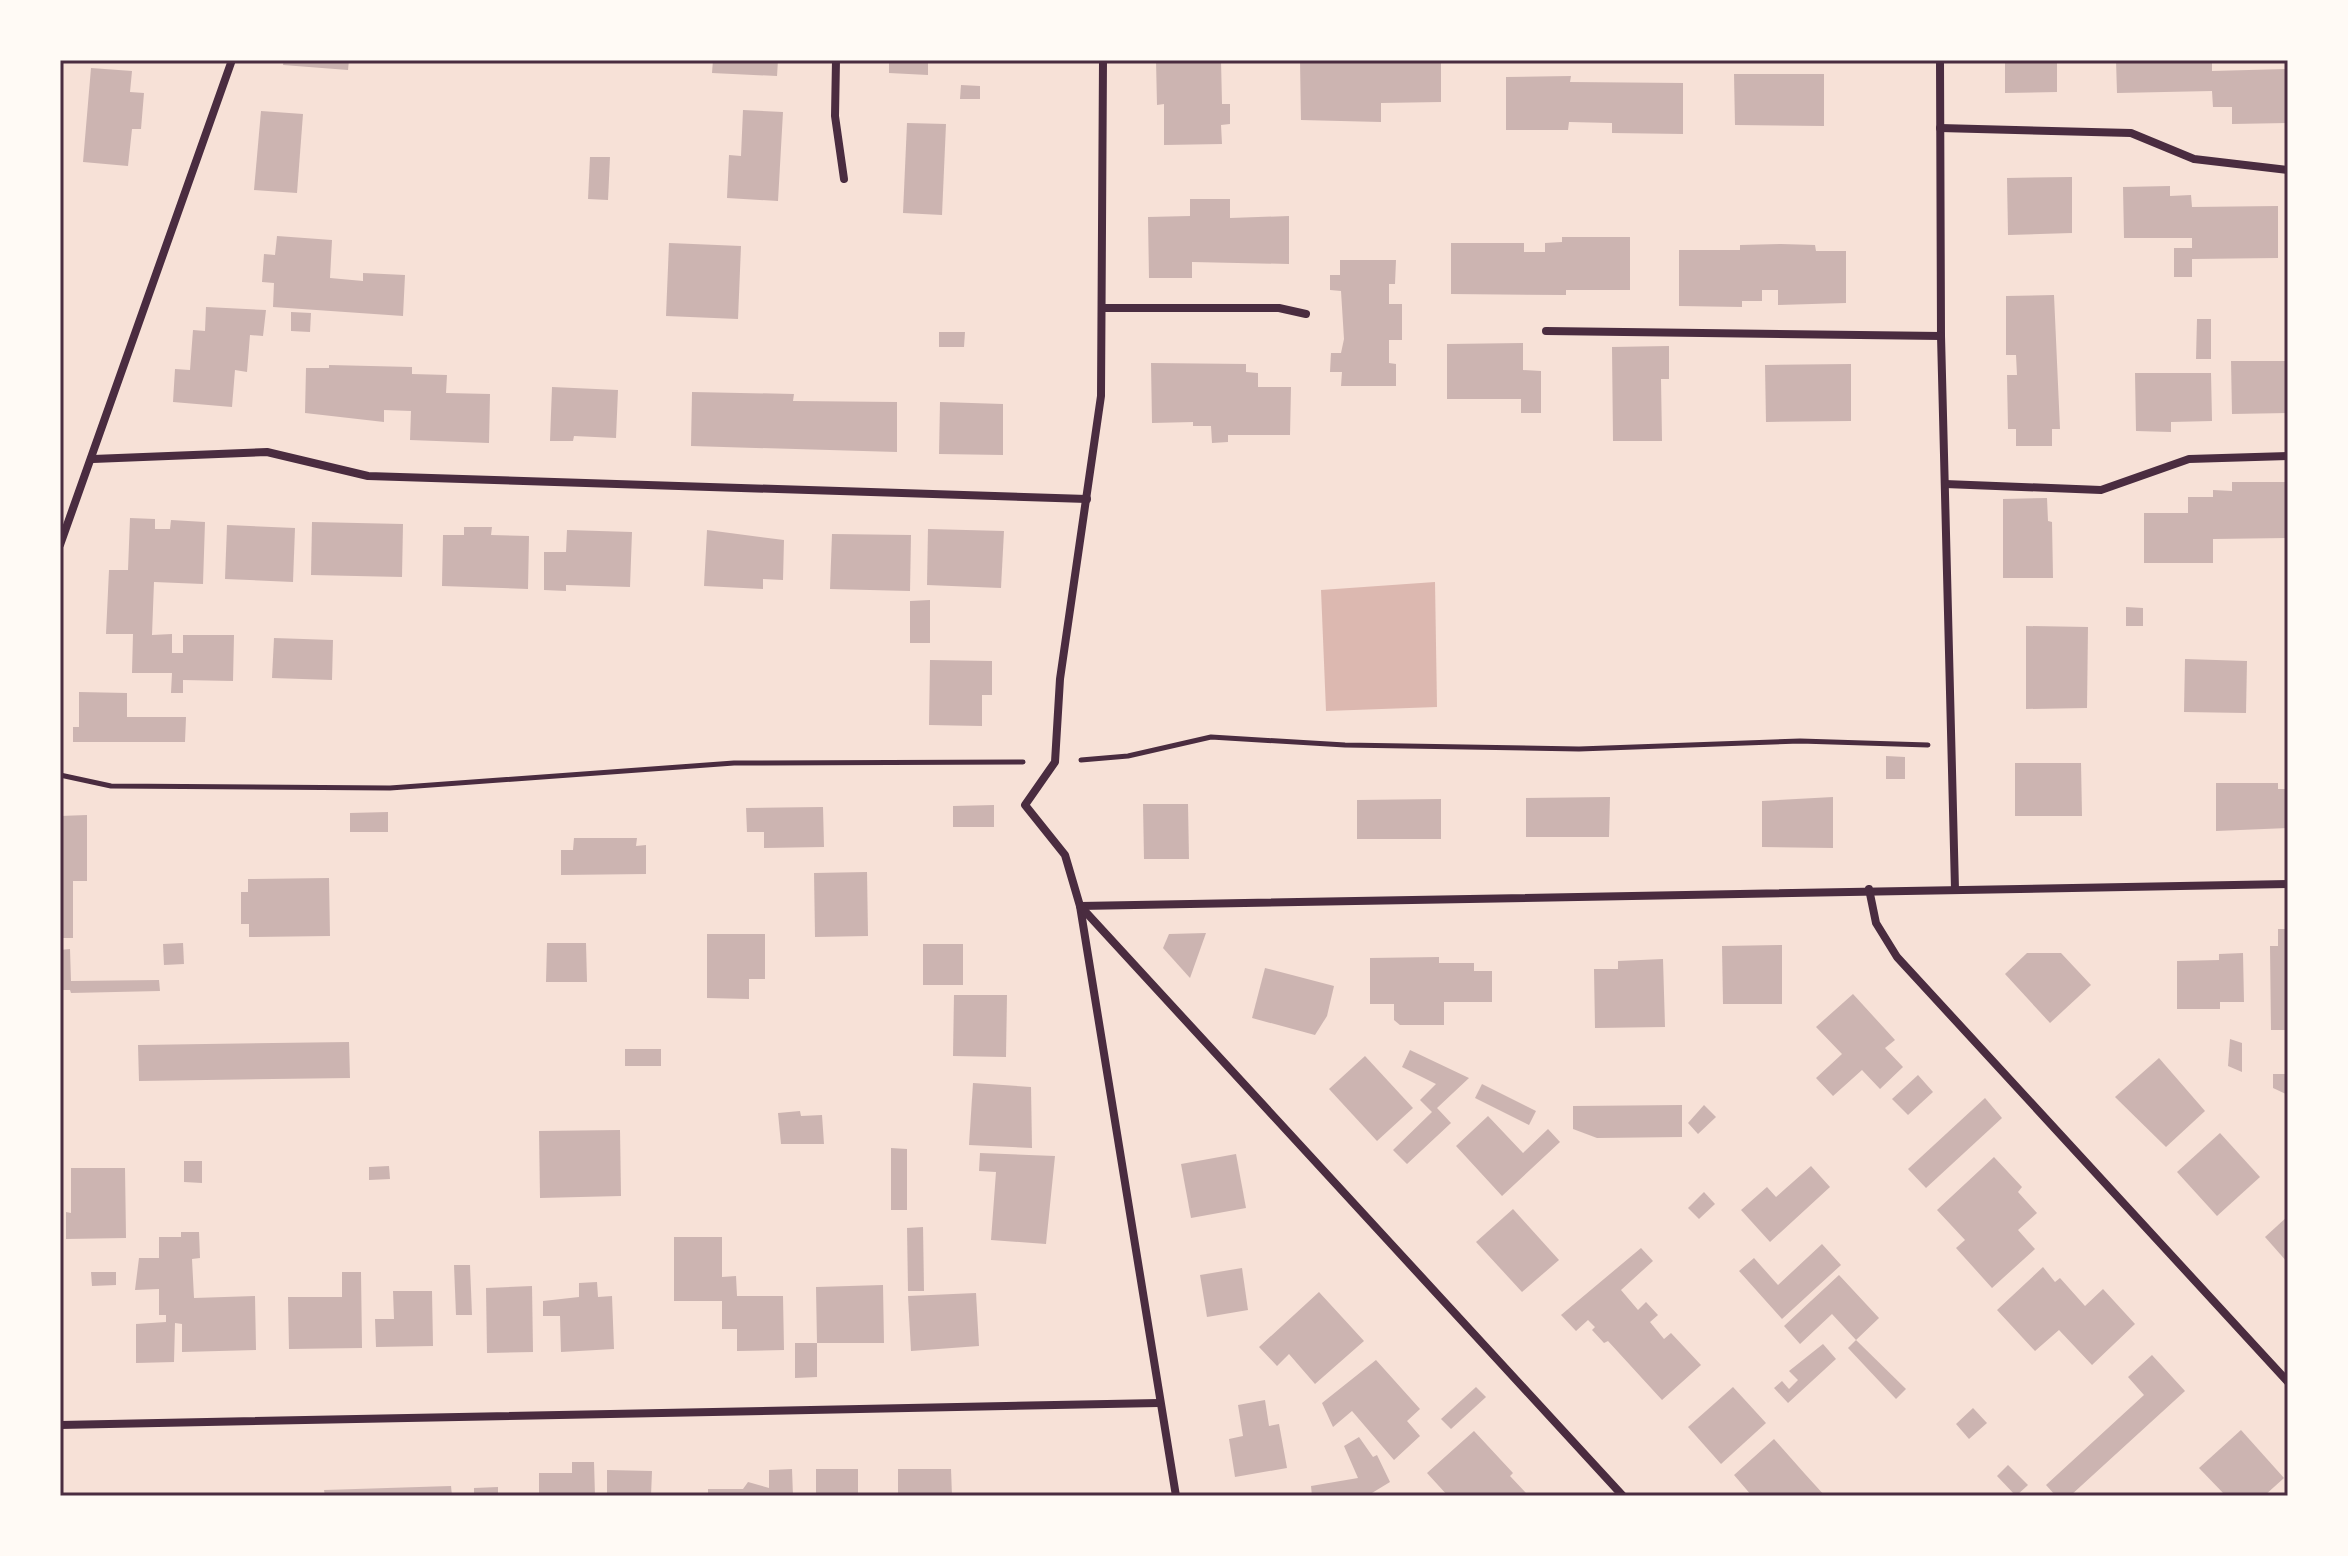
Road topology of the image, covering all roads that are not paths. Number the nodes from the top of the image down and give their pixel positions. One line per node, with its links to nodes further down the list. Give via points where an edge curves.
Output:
1 (232, 60): 13 (street)
2 (836, 60): 7 (street, via 835,116)
3 (1103, 60): 8 (street)
4 (1940, 60): 5 (street)
5 (1940, 128): 6 (street, via 2131,133 2194,159); 11 (street)
6 (2288, 170)
7 (844, 179)
8 (1104, 308): 9 (street, via 1279,308); 15 (street, via 1101,396)
9 (1306, 314)
10 (1546, 331): 11 (street)
11 (1941, 336): 14 (street)
12 (2288, 456): 14 (street, via 2189,459 2101,490)
13 (93, 459): 15 (street, via 267,452 368,476); 16 (street)
14 (1945, 484): 20 (street)
15 (1087, 499): 21 (street, via 1060,679 1055,762 1025,805 1065,855)
16 (64, 525): 17 (street)
17 (60, 545)
18 (2288, 884): 20 (street)
19 (1869, 889): 20 (street); 21 (street); 22 (street, via 1876,923 1897,957)
20 (1955, 889)
21 (1080, 906): 23 (street); 26 (street)
22 (2288, 1382)
23 (1159, 1403): 24 (street); 25 (street)
24 (60, 1425)
25 (1176, 1496)
26 (1623, 1496)

